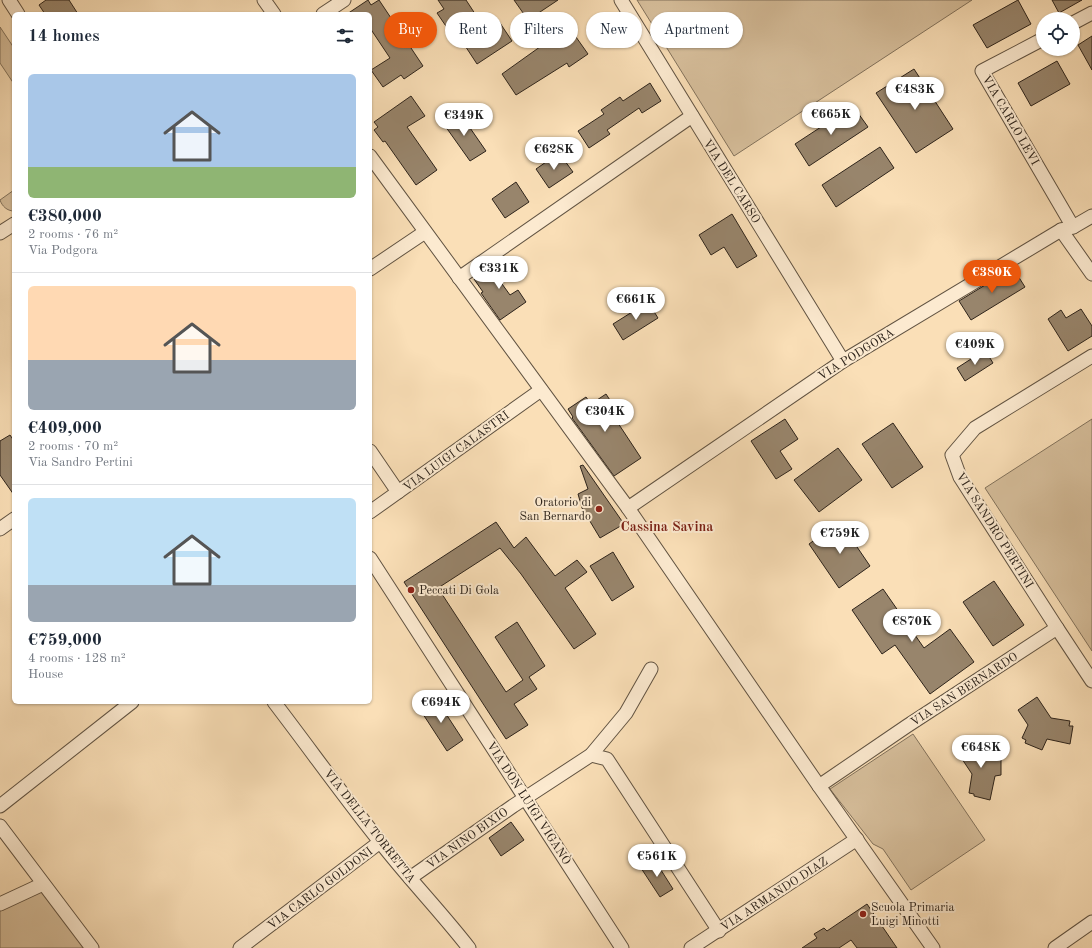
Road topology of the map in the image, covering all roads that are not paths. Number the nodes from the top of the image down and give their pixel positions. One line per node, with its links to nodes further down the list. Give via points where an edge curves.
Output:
1 (9, 0): 5 (street)
2 (264, 0): 6 (street)
3 (344, 0): 7 (street)
4 (621, 0): 11 (street, VIA DEL CARSO)
5 (17, 12)
6 (273, 12)
7 (326, 12)
8 (1092, 13): 9 (street)
9 (1080, 19)
10 (1036, 43): 15 (street, VIA CARLO LEVI, via 982,71)
11 (692, 116): 20 (street); 22 (street, VIA DEL CARSO)
12 (372, 159): 17 (street)
13 (1092, 216): 15 (street, VIA PODGORA)
14 (12, 225): 16 (street)
15 (1067, 228): 19 (street); 22 (street, VIA PODGORA)
16 (0, 232)
17 (425, 232): 18 (street); 20 (street)
18 (372, 268)
19 (1092, 274)
20 (459, 278): 23 (street)
21 (1092, 356): 31 (street, VIA SANDRO PERTINI, via 975,428 952,455 960,477)
22 (843, 361): 26 (street, VIA PODGORA)
23 (541, 390): 25 (street, VIA LUIGI CALASTRI); 26 (street)
24 (372, 454): 25 (street)
25 (398, 492): 27 (street, VIA LUIGI CALASTRI)
26 (628, 508): 37 (street)
27 (372, 511)
28 (12, 520): 29 (street)
29 (0, 529)
30 (372, 561): 38 (street, VIA DON LUIGI VIGANÒ)
31 (1057, 628): 33 (street); 37 (street, VIA SAN BERNARDO)
32 (651, 670): 36 (street, VIA NINO BIXIO, via 626,713)
33 (1092, 681)
34 (129, 704): 39 (street)
35 (276, 704): 42 (street, VIA DELLA TORRETTA)
36 (591, 755): 38 (street, VIA NINO BIXIO); 47 (street, via 607,759)
37 (819, 786): 41 (street)
38 (526, 798): 43 (street, VIA NINO BIXIO); 51 (street, VIA DON LUIGI VIGANÒ)
39 (0, 806)
40 (0, 826): 44 (street)
41 (857, 839): 47 (street, VIA ARMANDO DIAZ); 53 (street)
42 (380, 842): 43 (street, VIA DELLA TORRETTA); 49 (street, VIA CARLO GOLDONI)
43 (410, 878): 50 (street, VIA DELLA TORRETTA)
44 (43, 884): 45 (street); 48 (street)
45 (0, 904)
46 (1092, 922): 54 (street)
47 (719, 931): 52 (street, VIA ARMANDO DIAZ)
48 (92, 948)
49 (240, 948)
50 (469, 948)
51 (622, 948)
52 (691, 948)
53 (933, 948)
54 (1055, 948)

